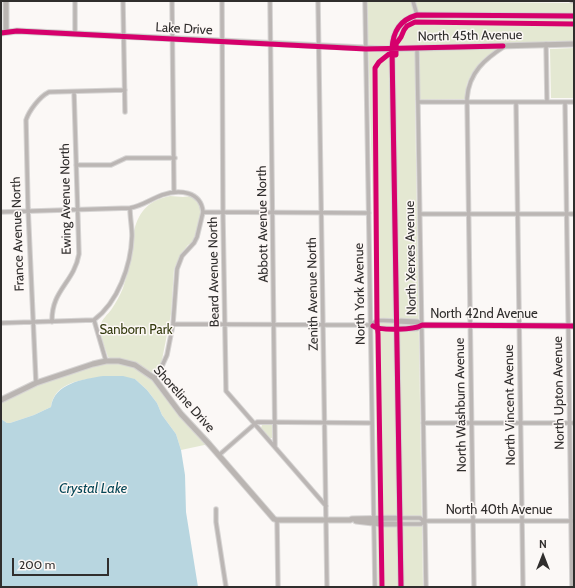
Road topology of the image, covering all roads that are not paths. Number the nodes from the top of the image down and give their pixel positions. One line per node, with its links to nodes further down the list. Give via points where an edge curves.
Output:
1 (6, 1): 12 (street)
2 (75, 1): 13 (street)
3 (123, 1): 14 (street)
4 (172, 1): 15 (street)
5 (222, 1): 16 (street, Beard Avenue North)
6 (270, 1): 17 (street, Abbott Avenue North)
7 (318, 1): 21 (street, Zenith Avenue North)
8 (365, 1): 23 (street, North York Avenue)
9 (413, 1): 10 (street)
10 (417, 15): 11 (street); 24 (street, via 407,18 399,25 394,34)
11 (574, 16)
12 (4, 32): 13 (street, Lake Drive)
13 (75, 34): 14 (street, Lake Drive)
14 (124, 37): 15 (street, Lake Drive); 25 (street)
15 (173, 39): 16 (street, Lake Drive); 34 (street)
16 (223, 42): 17 (street, Lake Drive); 42 (street, Beard Avenue North)
17 (271, 44): 21 (street, Lake Drive); 43 (street, Abbott Avenue North)
18 (546, 44): 19 (street, North 45th Avenue); 20 (street, North 45th Avenue); 30 (street)
19 (574, 44)
20 (506, 46): 22 (street, North 45th Avenue); 28 (street, North Washburn Avenue, via 478,68 468,90)
21 (319, 47): 23 (street, Lake Drive); 44 (street, Zenith Avenue North)
22 (417, 48): 24 (street, North 45th Avenue); 27 (street, North Xerxes Avenue)
23 (366, 49): 24 (street, North 45th Avenue); 45 (street, North York Avenue)
24 (392, 49): 52 (street)
25 (125, 90): 26 (street); 33 (street)
26 (74, 92): 35 (street, Ewing Avenue North); 40 (street, France Avenue North, via 44,94 26,120)
27 (418, 102): 28 (street); 46 (street, North Xerxes Avenue)
28 (467, 102): 29 (street); 47 (street, North Washburn Avenue)
29 (516, 102): 30 (street); 48 (street, North Vincent Avenue)
30 (547, 102): 31 (street)
31 (564, 102): 32 (street); 49 (street, North Upton Avenue)
32 (574, 102)
33 (125, 112)
34 (174, 158): 35 (street, via 126,158 111,165); 36 (street)
35 (76, 165): 38 (street, Ewing Avenue North)
36 (174, 192): 37 (street); 41 (street, via 194,195 201,202)
37 (130, 208): 38 (street); 51 (street, via 132,236 127,264 113,298 103,313)
38 (77, 210): 40 (street); 53 (street, Ewing Avenue North, via 77,263 55,299)
39 (1, 212): 40 (street)
40 (28, 212): 55 (street, France Avenue North)
41 (203, 212): 42 (street); 56 (street, via 197,237 182,256 177,269)
42 (223, 213): 43 (street); 57 (street, Beard Avenue North)
43 (272, 213): 44 (street); 58 (street, Abbott Avenue North)
44 (322, 213): 45 (street); 59 (street, Zenith Avenue North)
45 (369, 213): 60 (street, North York Avenue)
46 (420, 214): 47 (street); 61 (street, North Xerxes Avenue)
47 (468, 214): 48 (street); 62 (street, North Washburn Avenue)
48 (518, 214): 49 (street); 63 (street, North Vincent Avenue)
49 (566, 214): 50 (street); 64 (street, North Upton Avenue)
50 (574, 214)
51 (94, 320): 53 (street); 67 (street)
52 (396, 321): 60 (street, North 42nd Avenue, via 378,321); 61 (street, North 42nd Avenue, via 417,322); 66 (street)
53 (52, 322): 55 (street)
54 (1, 323): 55 (street)
55 (32, 323): 69 (street, France Avenue North)
56 (173, 324): 57 (street, North 42nd Avenue); 68 (street, via 166,359)
57 (225, 324): 58 (street, North 42nd Avenue); 78 (street, Beard Avenue North, via 226,391)
58 (274, 324): 59 (street, North 42nd Avenue); 71 (street, Abbott Avenue North)
59 (323, 325): 60 (street, North 42nd Avenue); 72 (street, Zenith Avenue North)
60 (371, 325): 66 (street, North 42nd Avenue, via 376,328); 73 (street, North York Avenue)
61 (422, 325): 62 (street, North 42nd Avenue); 66 (street, North 42nd Avenue, via 416,328); 74 (street, North Xerxes Avenue)
62 (470, 325): 63 (street, North 42nd Avenue); 75 (street, North Washburn Avenue)
63 (519, 325): 64 (street, North 42nd Avenue); 76 (street, North Vincent Avenue)
64 (568, 326): 65 (street, North 42nd Avenue); 77 (street, North Upton Avenue)
65 (574, 326)
66 (396, 329): 83 (street)
67 (106, 361): 68 (street, Shoreline Drive, via 135,365); 69 (street, Shoreline Drive)
68 (154, 378): 80 (street, Shoreline Drive, via 181,414)
69 (36, 383): 70 (street, Shoreline Drive)
70 (1, 400)
71 (275, 422): 72 (street); 78 (street); 79 (street, Abbott Avenue North)
72 (325, 422): 73 (street); 81 (street, Zenith Avenue North)
73 (372, 423): 86 (street, North York Avenue)
74 (423, 423): 75 (street); 87 (street, North Xerxes Avenue)
75 (471, 423): 76 (street); 88 (street, North Washburn Avenue)
76 (521, 423): 77 (street); 89 (street, North Vincent Avenue)
77 (572, 423): 90 (street, North Upton Avenue)
78 (254, 424): 79 (street, Beard Avenue North); 80 (street)
79 (275, 448): 81 (street, Beard Avenue North)
80 (219, 454): 84 (street, Shoreline Drive)
81 (326, 506): 85 (street, Zenith Avenue North)
82 (216, 509): 92 (street)
83 (400, 518): 86 (street, North 40th Avenue); 87 (street, North 40th Avenue, via 420,518); 91 (street)
84 (277, 520): 85 (street, North 40th Avenue); 93 (street)
85 (326, 520): 86 (street, North 40th Avenue); 94 (street, Zenith Avenue North)
86 (374, 520): 91 (street, North 40th Avenue); 95 (street, North York Avenue)
87 (424, 521): 88 (street, North 40th Avenue); 91 (street, North 40th Avenue, via 421,524); 97 (street, North Xerxes Avenue)
88 (473, 521): 89 (street, North 40th Avenue); 98 (street, North Washburn Avenue)
89 (522, 521): 90 (street, North 40th Avenue); 99 (street, North Vincent Avenue)
90 (572, 521): 100 (street, North Upton Avenue)
91 (400, 524): 96 (street)
92 (226, 587)
93 (278, 587)
94 (327, 587)
95 (375, 587)
96 (401, 587)
97 (426, 587)
98 (474, 587)
99 (523, 587)
100 (572, 587)

